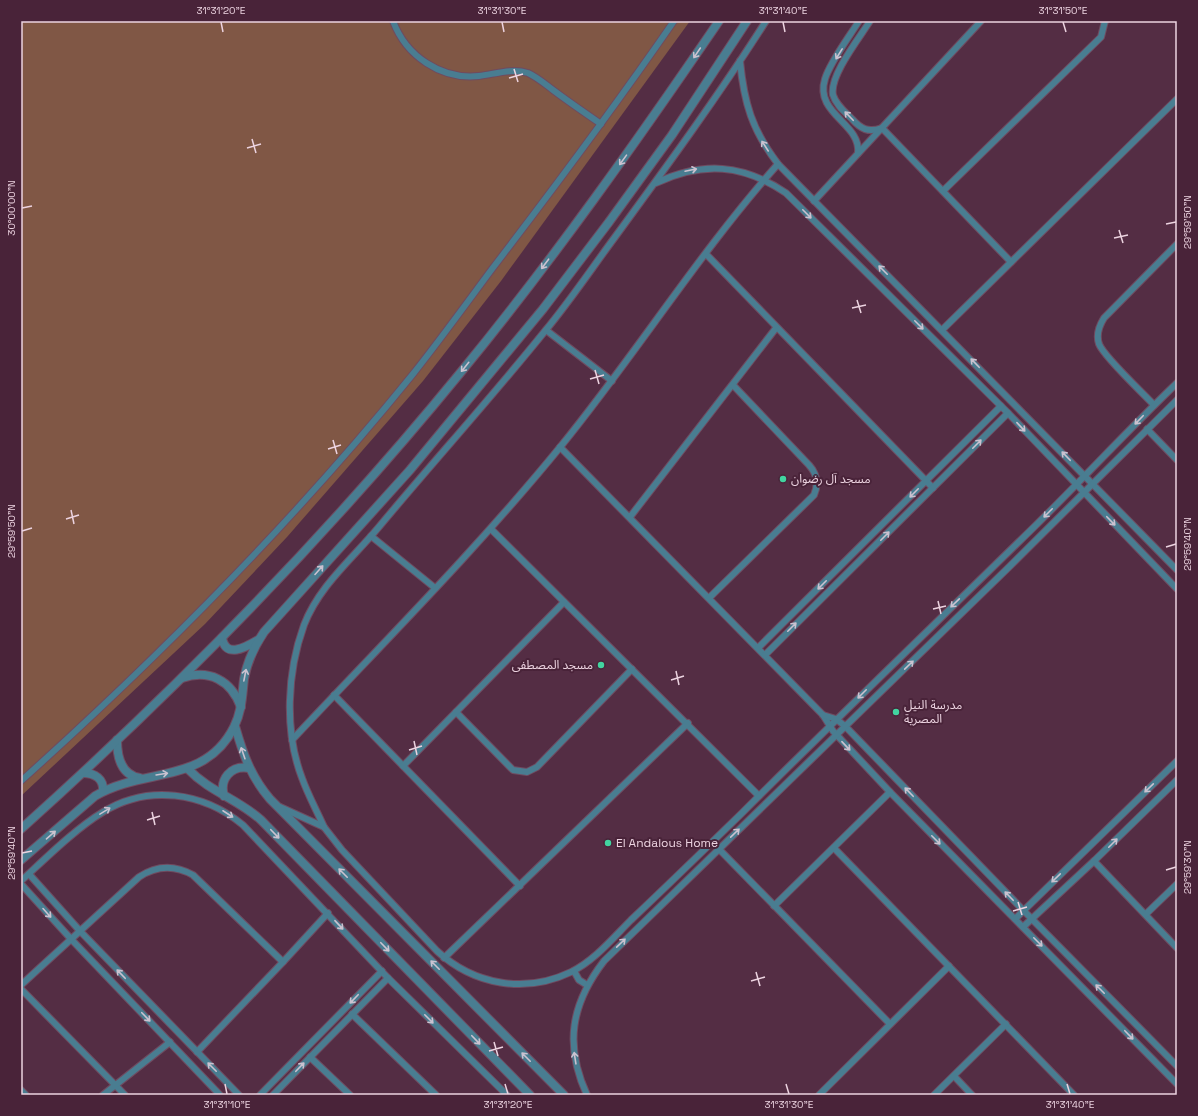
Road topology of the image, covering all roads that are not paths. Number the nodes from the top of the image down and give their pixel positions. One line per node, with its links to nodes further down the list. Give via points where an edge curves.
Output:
1 (392, 21): 12 (street, via 408,46 429,65 455,75 469,77 510,71 528,74)
2 (674, 21): 12 (street)
3 (719, 21): 52 (street, one-way to 52, via 622,162 468,363 327,526)
4 (747, 21): 53 (street, one-way to 4, via 410,470 538,315 672,135)
5 (766, 21): 10 (street)
6 (859, 21): 14 (street, one-way to 14, via 828,72 823,89 827,106 855,136 859,147)
7 (870, 21): 13 (street, one-way to 7, via 868,131 862,128 836,101 833,89 836,76)
8 (981, 21): 13 (street)
9 (1104, 21): 18 (street, via 1101,37)
10 (740, 61): 15 (street, one-way to 10, via 765,147 750,117 742,84); 17 (street)
11 (1177, 99): 22 (street)
12 (600, 124): 77 (street, via 581,153 414,373 348,450 270,537 162,648)
13 (882, 128): 14 (street); 18 (street)
14 (858, 153): 19 (street)
15 (778, 164): 16 (street); 19 (street)
16 (764, 180): 17 (street, one-way to 16, via 682,172 712,168 742,171); 21 (street); 24 (street, one-way to 24, via 786,193)
17 (654, 184): 26 (street)
18 (943, 191): 22 (street)
19 (814, 200): 23 (street, one-way to 19)
20 (1177, 244): 32 (street, via 1104,318 1098,330 1102,350)
21 (706, 254): 25 (street); 28 (street)
22 (1011, 262): 27 (street)
23 (917, 304): 24 (street); 27 (street)
24 (907, 314): 33 (street, one-way to 33)
25 (776, 328): 30 (street); 39 (street)
26 (546, 330): 28 (street); 46 (street)
27 (942, 330): 38 (street, one-way to 27)
28 (612, 381): 36 (street)
29 (1177, 383): 32 (street)
30 (733, 385): 44 (street); 50 (street, via 814,470 817,482 814,495)
31 (1177, 400): 35 (street)
32 (1154, 405): 38 (street, one-way to 38)
33 (1001, 406): 34 (street); 39 (street)
34 (1008, 413): 41 (street, one-way to 41); 42 (street, one-way to 34)
35 (1147, 429): 37 (street); 40 (street)
36 (560, 447): 44 (street); 45 (street)
37 (1177, 460)
38 (1085, 476): 40 (street); 41 (street)
39 (927, 481): 42 (street); 54 (street, one-way to 54)
40 (1093, 484): 43 (street); 47 (street)
41 (1075, 485): 43 (street); 62 (street, one-way to 62)
42 (933, 488): 55 (street, one-way to 42)
43 (1083, 494): 49 (street, one-way to 49); 66 (street, one-way to 43)
44 (630, 517): 50 (street)
45 (491, 529): 48 (street); 51 (street)
46 (371, 536): 48 (street); 69 (street, via 328,584 314,604 304,626 292,680)
47 (1177, 570)
48 (435, 588): 58 (street)
49 (1177, 589)
50 (709, 598): 54 (street)
51 (564, 602): 56 (street); 60 (street)
52 (222, 638): 53 (street, via 225,646 232,650 241,649); 57 (street)
53 (258, 640): 59 (street, one-way to 53, via 246,669)
54 (758, 648): 55 (street)
55 (765, 655): 61 (street)
56 (632, 669): 60 (street, via 537,766 527,772 513,770); 63 (street)
57 (180, 679): 59 (street, via 199,675 216,677 233,692); 68 (street)
58 (334, 695): 69 (street); 71 (street)
59 (241, 707): 64 (street)
60 (456, 712): 71 (street)
61 (823, 715): 62 (street); 65 (street)
62 (836, 719): 65 (street); 66 (street)
63 (688, 723): 81 (street); 93 (street)
64 (235, 726): 72 (street, one-way to 64); 73 (street, via 225,742 212,755)
65 (829, 726): 67 (street); 81 (street)
66 (845, 726): 67 (street); 95 (street, one-way to 66)
67 (836, 735): 79 (street, one-way to 79); 86 (street, one-way to 67)
68 (117, 740): 74 (street); 75 (street, via 123,768 128,774)
69 (292, 740): 83 (street, via 302,778)
70 (1177, 761): 95 (street, one-way to 95)
71 (403, 766): 93 (street)
72 (248, 768): 80 (street, via 237,768 228,774 222,785); 82 (street)
73 (188, 769): 75 (street, one-way to 73); 80 (street)
74 (83, 773): 78 (street, via 100,779); 84 (street)
75 (140, 778): 78 (street)
76 (1177, 780): 89 (street, one-way to 76)
77 (21, 781)
78 (103, 791): 88 (street, one-way to 78)
79 (890, 792): 87 (street); 98 (street, one-way to 98)
80 (224, 796): 136 (street, one-way to 136, via 244,806 261,820)
81 (759, 796): 85 (street)
82 (277, 806): 83 (street); 137 (street, one-way to 82)
83 (324, 827): 104 (street, via 342,850)
84 (21, 829)
85 (713, 842): 86 (street); 108 (street, via 598,952)
86 (719, 848): 94 (street); 111 (street, one-way to 86, via 612,952)
87 (834, 848): 94 (street); 106 (street)
88 (21, 860)
89 (1094, 862): 97 (street); 99 (street)
90 (30, 874): 91 (street); 96 (street, one-way to 96, via 94,818 114,806 147,796 181,796 214,806 234,818); 101 (street)
91 (21, 882): 102 (street, one-way to 102)
92 (1177, 884): 97 (street)
93 (520, 886): 104 (street)
94 (774, 906): 114 (street)
95 (1023, 910): 98 (street); 99 (street)
96 (328, 913): 105 (street); 107 (street, one-way to 107)
97 (1146, 914): 103 (street)
98 (1015, 919): 100 (street)
99 (1031, 919): 100 (street); 121 (street, one-way to 99)
100 (1023, 927): 123 (street, one-way to 123)
101 (80, 931): 102 (street); 105 (street, via 146,872 162,867 178,868 193,875); 117 (street, one-way to 101)
102 (71, 939): 110 (street); 116 (street, one-way to 116)
103 (1177, 948)
104 (444, 958): 108 (street, via 468,974 505,983 545,981)
105 (283, 962): 118 (street)
106 (949, 966): 114 (street); 115 (street)
107 (382, 971): 109 (street); 131 (street, one-way to 131)
108 (574, 971): 111 (street, via 579,980)
109 (388, 978): 113 (street); 135 (street, one-way to 135)
110 (21, 984)
111 (587, 985): 138 (street, one-way to 111, via 577,1072 573,1042 576,1012)
112 (21, 989): 124 (street)
113 (352, 1014): 120 (street); 134 (street)
114 (890, 1024): 139 (street)
115 (1006, 1024): 122 (street); 142 (street)
116 (170, 1042): 119 (street); 124 (street)
117 (191, 1046): 118 (street); 119 (street)
118 (196, 1052): 130 (street, one-way to 118)
119 (182, 1055): 129 (street)
120 (310, 1057): 132 (street, one-way to 120); 133 (street)
121 (1177, 1066)
122 (954, 1076): 140 (street); 141 (street)
123 (1177, 1084)
124 (116, 1085): 127 (street); 128 (street)
125 (21, 1090): 126 (street)
126 (26, 1095)
127 (103, 1095)
128 (125, 1095)
129 (220, 1095)
130 (239, 1095)
131 (260, 1095)
132 (273, 1095)
133 (350, 1095)
134 (436, 1095)
135 (507, 1095)
136 (530, 1095)
137 (564, 1095)
138 (587, 1095)
139 (819, 1095)
140 (934, 1095)
141 (972, 1095)
142 (1074, 1095)

